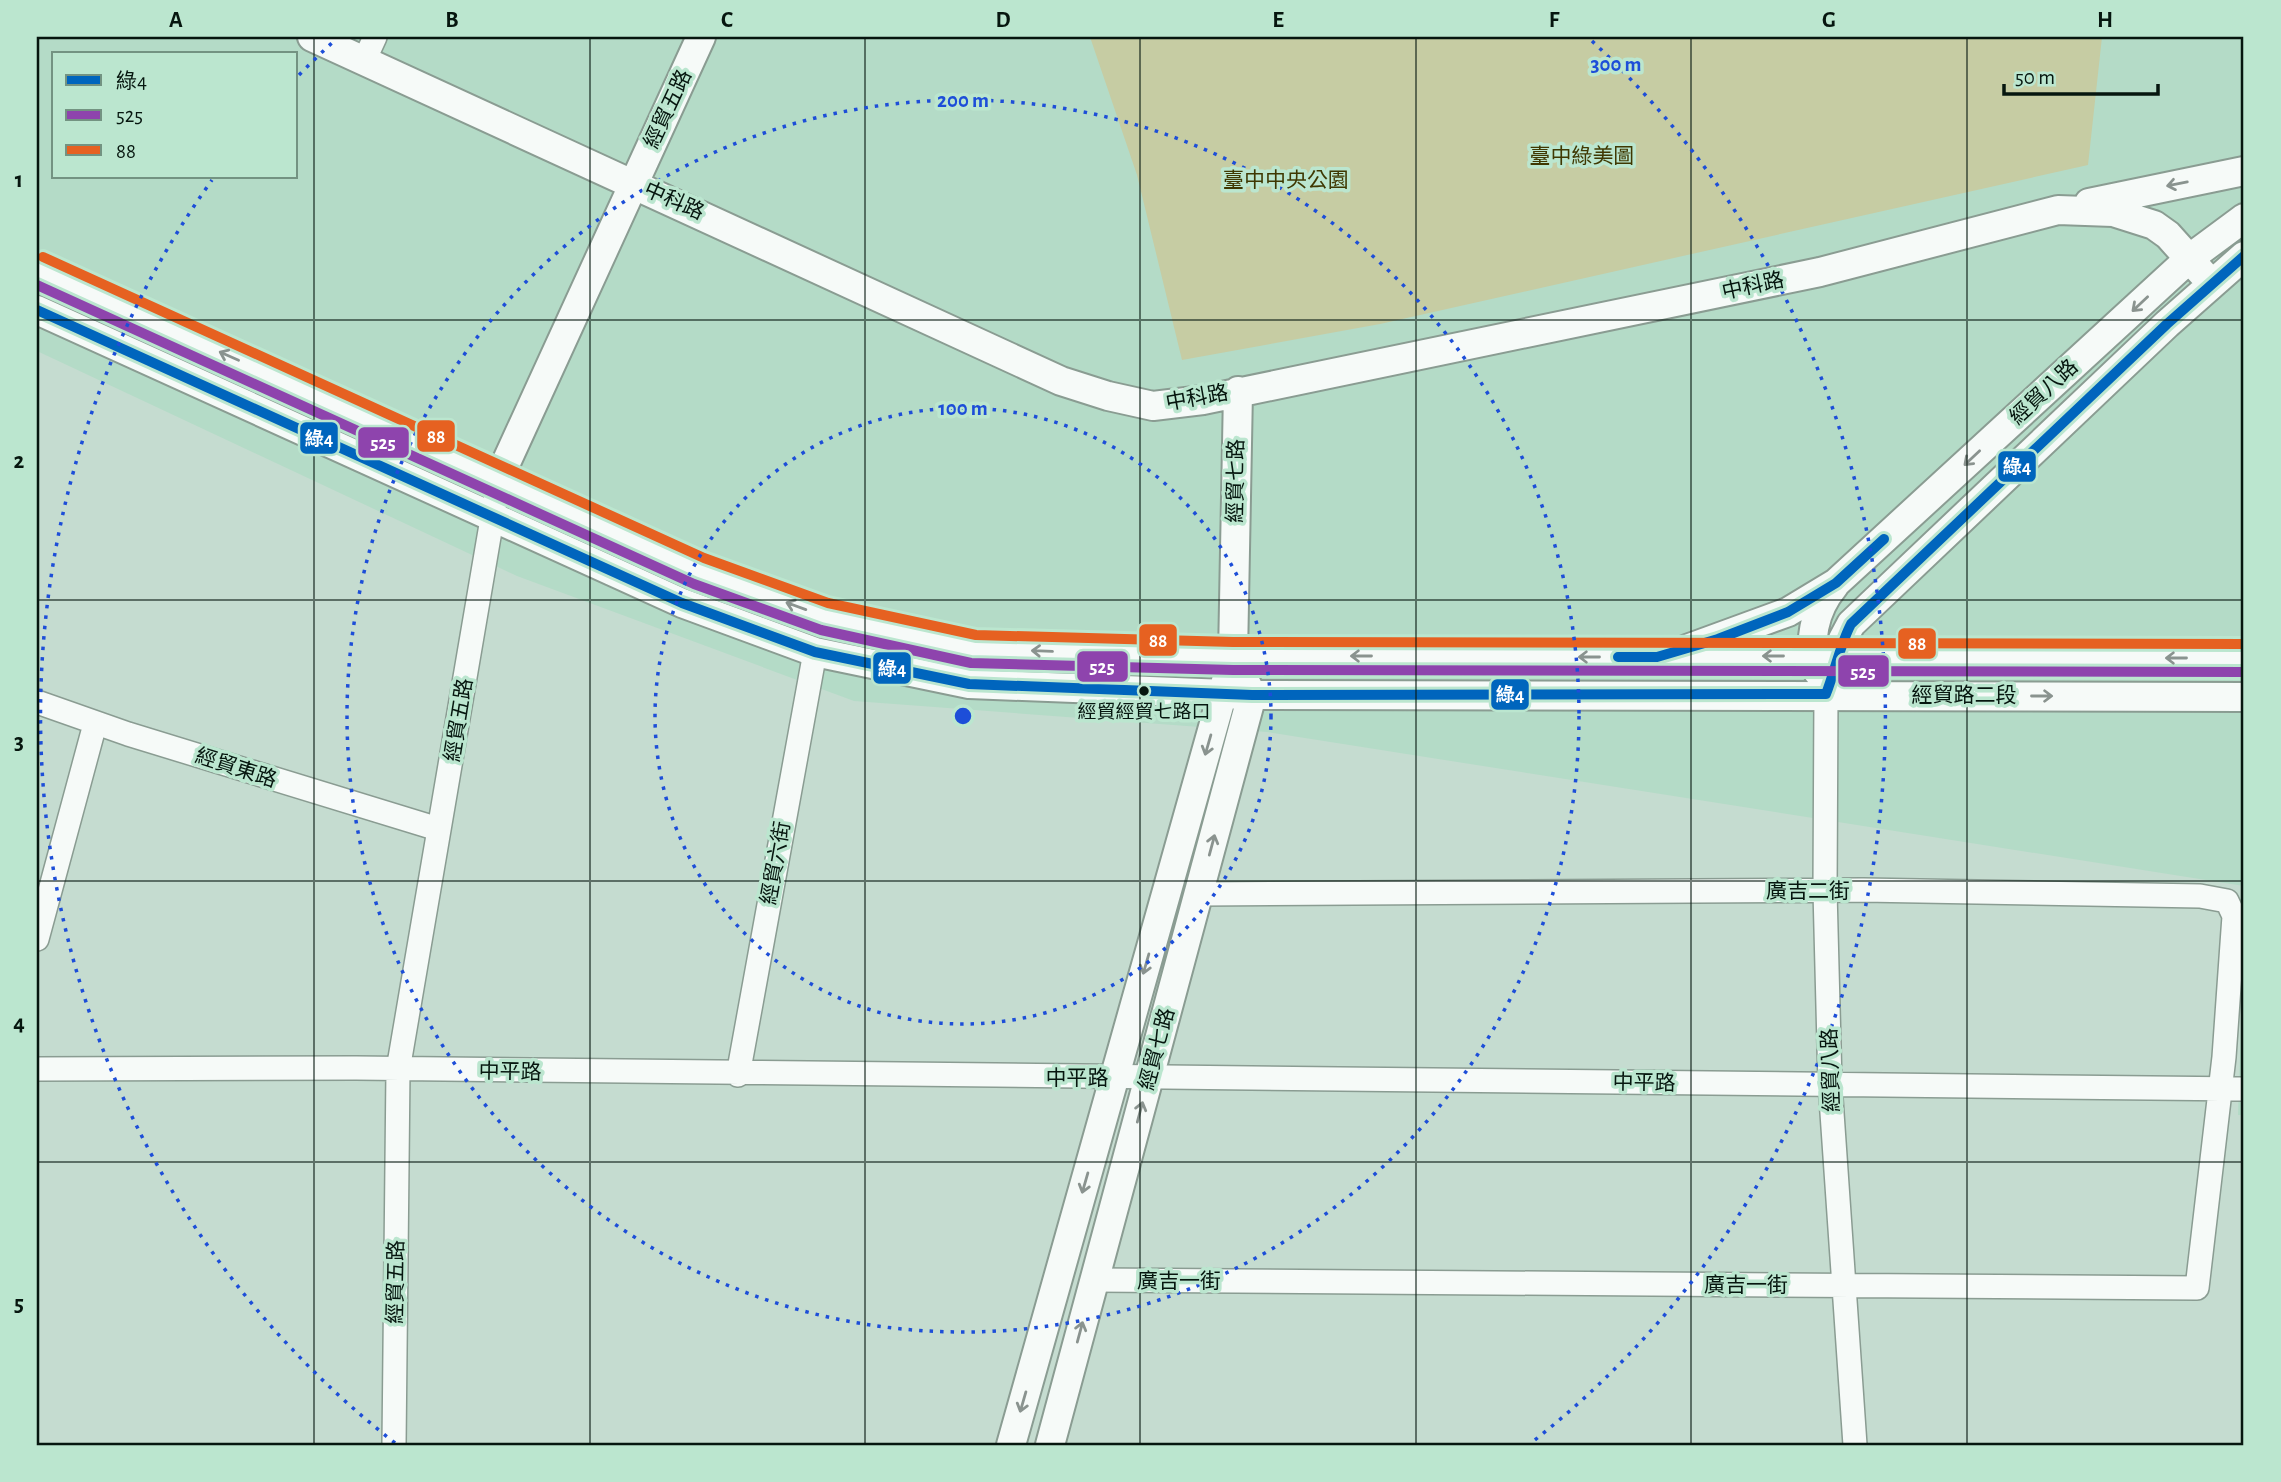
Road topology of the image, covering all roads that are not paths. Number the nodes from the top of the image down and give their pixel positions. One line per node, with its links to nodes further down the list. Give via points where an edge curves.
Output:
1 (312, 37): 3 (street, 中科路)
2 (701, 37): 5 (street, 經貿五路)
3 (370, 49): 5 (street, 中科路)
4 (2244, 172): 6 (street, 中科路, one-way to 6)
5 (634, 183): 13 (street, 中科路, via 1061,381 1153,406); 14 (street, 經貿五路)
6 (2058, 210): 9 (street, 中科路, via 2138,218 2168,235); 13 (street, 中科路, via 1820,272)
7 (2244, 218): 9 (street)
8 (2244, 256): 11 (street)
9 (2190, 258): 11 (street, 中科路); 16 (street, 經貿八路, one-way to 16)
10 (37, 270): 14 (street, 經貿路二段, one-way to 10)
11 (2211, 283): 20 (street, 經貿八路, via 1851,624)
12 (37, 310): 15 (street, 經貿路二段)
13 (1238, 391): 18 (street, 經貿七路)
14 (499, 478): 15 (street, 經貿五路); 18 (street, 經貿路二段, one-way to 14, via 974,649 824,616 699,571)
15 (492, 516): 17 (street, 經貿路二段, via 682,603); 29 (street, 經貿五路)
16 (1836, 583): 19 (street, 經貿八路, via 1817,613); 21 (street, 經貿八路, via 1802,606 1764,623)
17 (815, 652): 23 (street, 經貿路二段, via 970,684); 35 (street, 經貿六街)
18 (1233, 656): 21 (street, 經貿路二段, one-way to 18); 23 (street, 經貿七路); 25 (street, 經貿七路)
19 (1812, 656): 20 (street, 經貿路二段); 21 (street, 經貿路二段, one-way to 21); 24 (street, 經貿八路)
20 (1841, 656): 22 (street, 經貿路二段, one-way to 20); 24 (street, 經貿八路)
21 (1657, 657)
22 (2244, 658)
23 (1222, 694): 25 (street, 經貿路二段); 36 (street, 經貿七路, one-way to 36)
24 (1826, 694): 25 (street, 經貿路二段); 26 (street, 經貿路二段, one-way to 26); 30 (street, 經貿八路)
25 (1252, 695): 31 (street, 經貿七路, one-way to 25)
26 (2244, 698)
27 (37, 702): 28 (street, 經貿東路)
28 (95, 724): 29 (street, 經貿東路); 32 (street)
29 (438, 829): 34 (street, 經貿五路)
30 (1825, 891): 31 (street, 廣吉二街); 38 (street, 經貿八路); 39 (street, 廣吉二街, via 2200,896 2227,901 2234,916)
31 (1199, 894): 37 (street, 經貿七路)
32 (37, 939)
33 (37, 1069): 34 (street, 中平路)
34 (398, 1070): 35 (street, 中平路); 43 (street, 經貿五路)
35 (738, 1075): 36 (street, 中平路)
36 (1114, 1078): 37 (street, 中平路); 44 (street, 經貿七路, one-way to 44)
37 (1149, 1078): 38 (street, 中平路); 41 (street, 經貿七路, one-way to 37)
38 (1830, 1084): 39 (street, 中平路); 42 (street, 經貿八路)
39 (2220, 1088): 40 (street, 中平路); 42 (street, 廣吉一街, via 2197,1288)
40 (2244, 1089)
41 (1094, 1280): 42 (street, 廣吉一街); 45 (street, 經貿七路, one-way to 41)
42 (1844, 1286): 46 (street, 經貿八路)
43 (394, 1445)
44 (1011, 1445)
45 (1050, 1445)
46 (1855, 1445)

